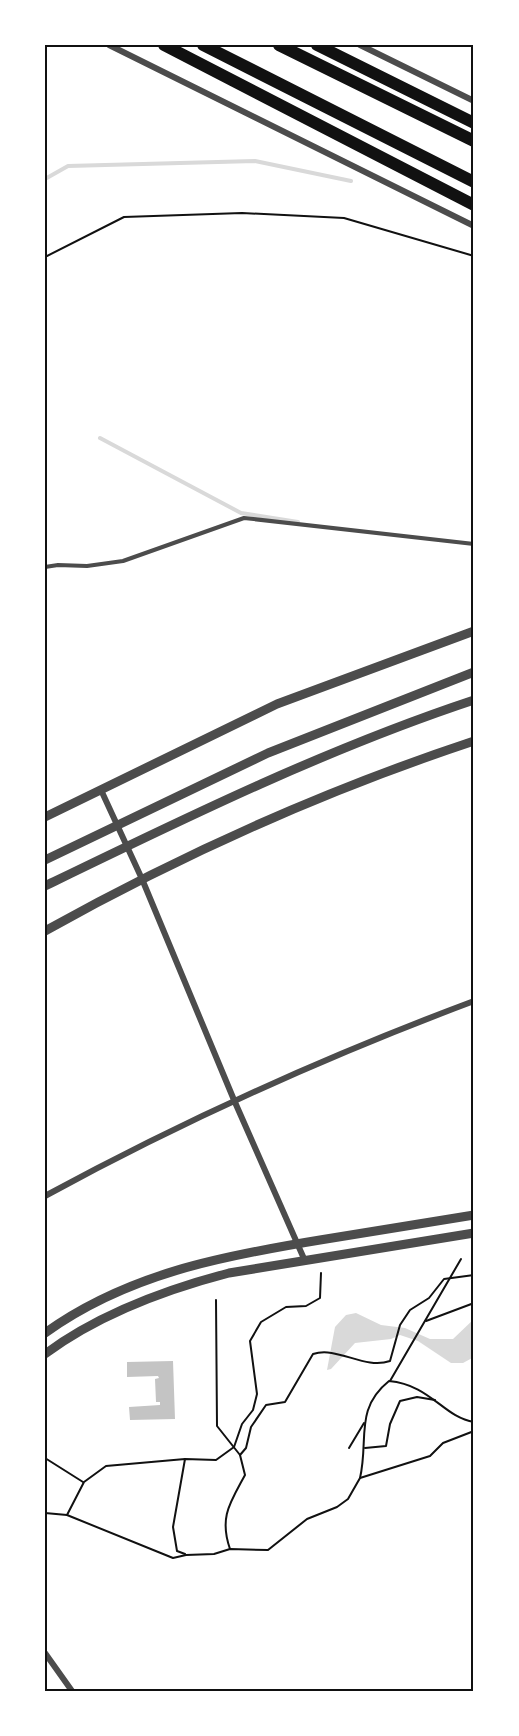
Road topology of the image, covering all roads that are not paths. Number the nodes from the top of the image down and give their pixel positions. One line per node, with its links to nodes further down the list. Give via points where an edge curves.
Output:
1 (109, 45): 12 (street)
2 (164, 45): 11 (highway)
3 (203, 45): 10 (highway)
4 (279, 45): 9 (highway)
5 (317, 45): 8 (highway)
6 (360, 45): 7 (street)
7 (474, 101)
8 (474, 123)
9 (474, 141)
10 (474, 182)
11 (474, 205)
12 (474, 226)
13 (474, 544): 14 (lane, via 244,518 123,561 87,567)
14 (45, 567)
15 (474, 631): 19 (street, via 277,704)
16 (474, 672): 21 (street, via 268,753)
17 (474, 700): 22 (street, via 427,715 236,794)
18 (474, 741): 24 (street, via 290,812)
19 (101, 790): 20 (street); 21 (street)
20 (45, 818)
21 (117, 825): 22 (street); 23 (street)
22 (128, 846): 24 (street); 25 (street)
23 (45, 860)
24 (142, 879): 26 (street); 28 (street)
25 (45, 886)
26 (45, 931)
27 (474, 1001): 28 (street)
28 (234, 1100): 29 (street, via 155,1136); 32 (street)
29 (45, 1196)
30 (474, 1215): 32 (street)
31 (474, 1233): 33 (street)
32 (298, 1243): 33 (street); 34 (street, via 217,1258 159,1275 102,1299)
33 (305, 1261): 35 (street, via 229,1274 163,1292 98,1321)
34 (45, 1333)
35 (45, 1354)
36 (45, 1653): 37 (street)
37 (72, 1691)

